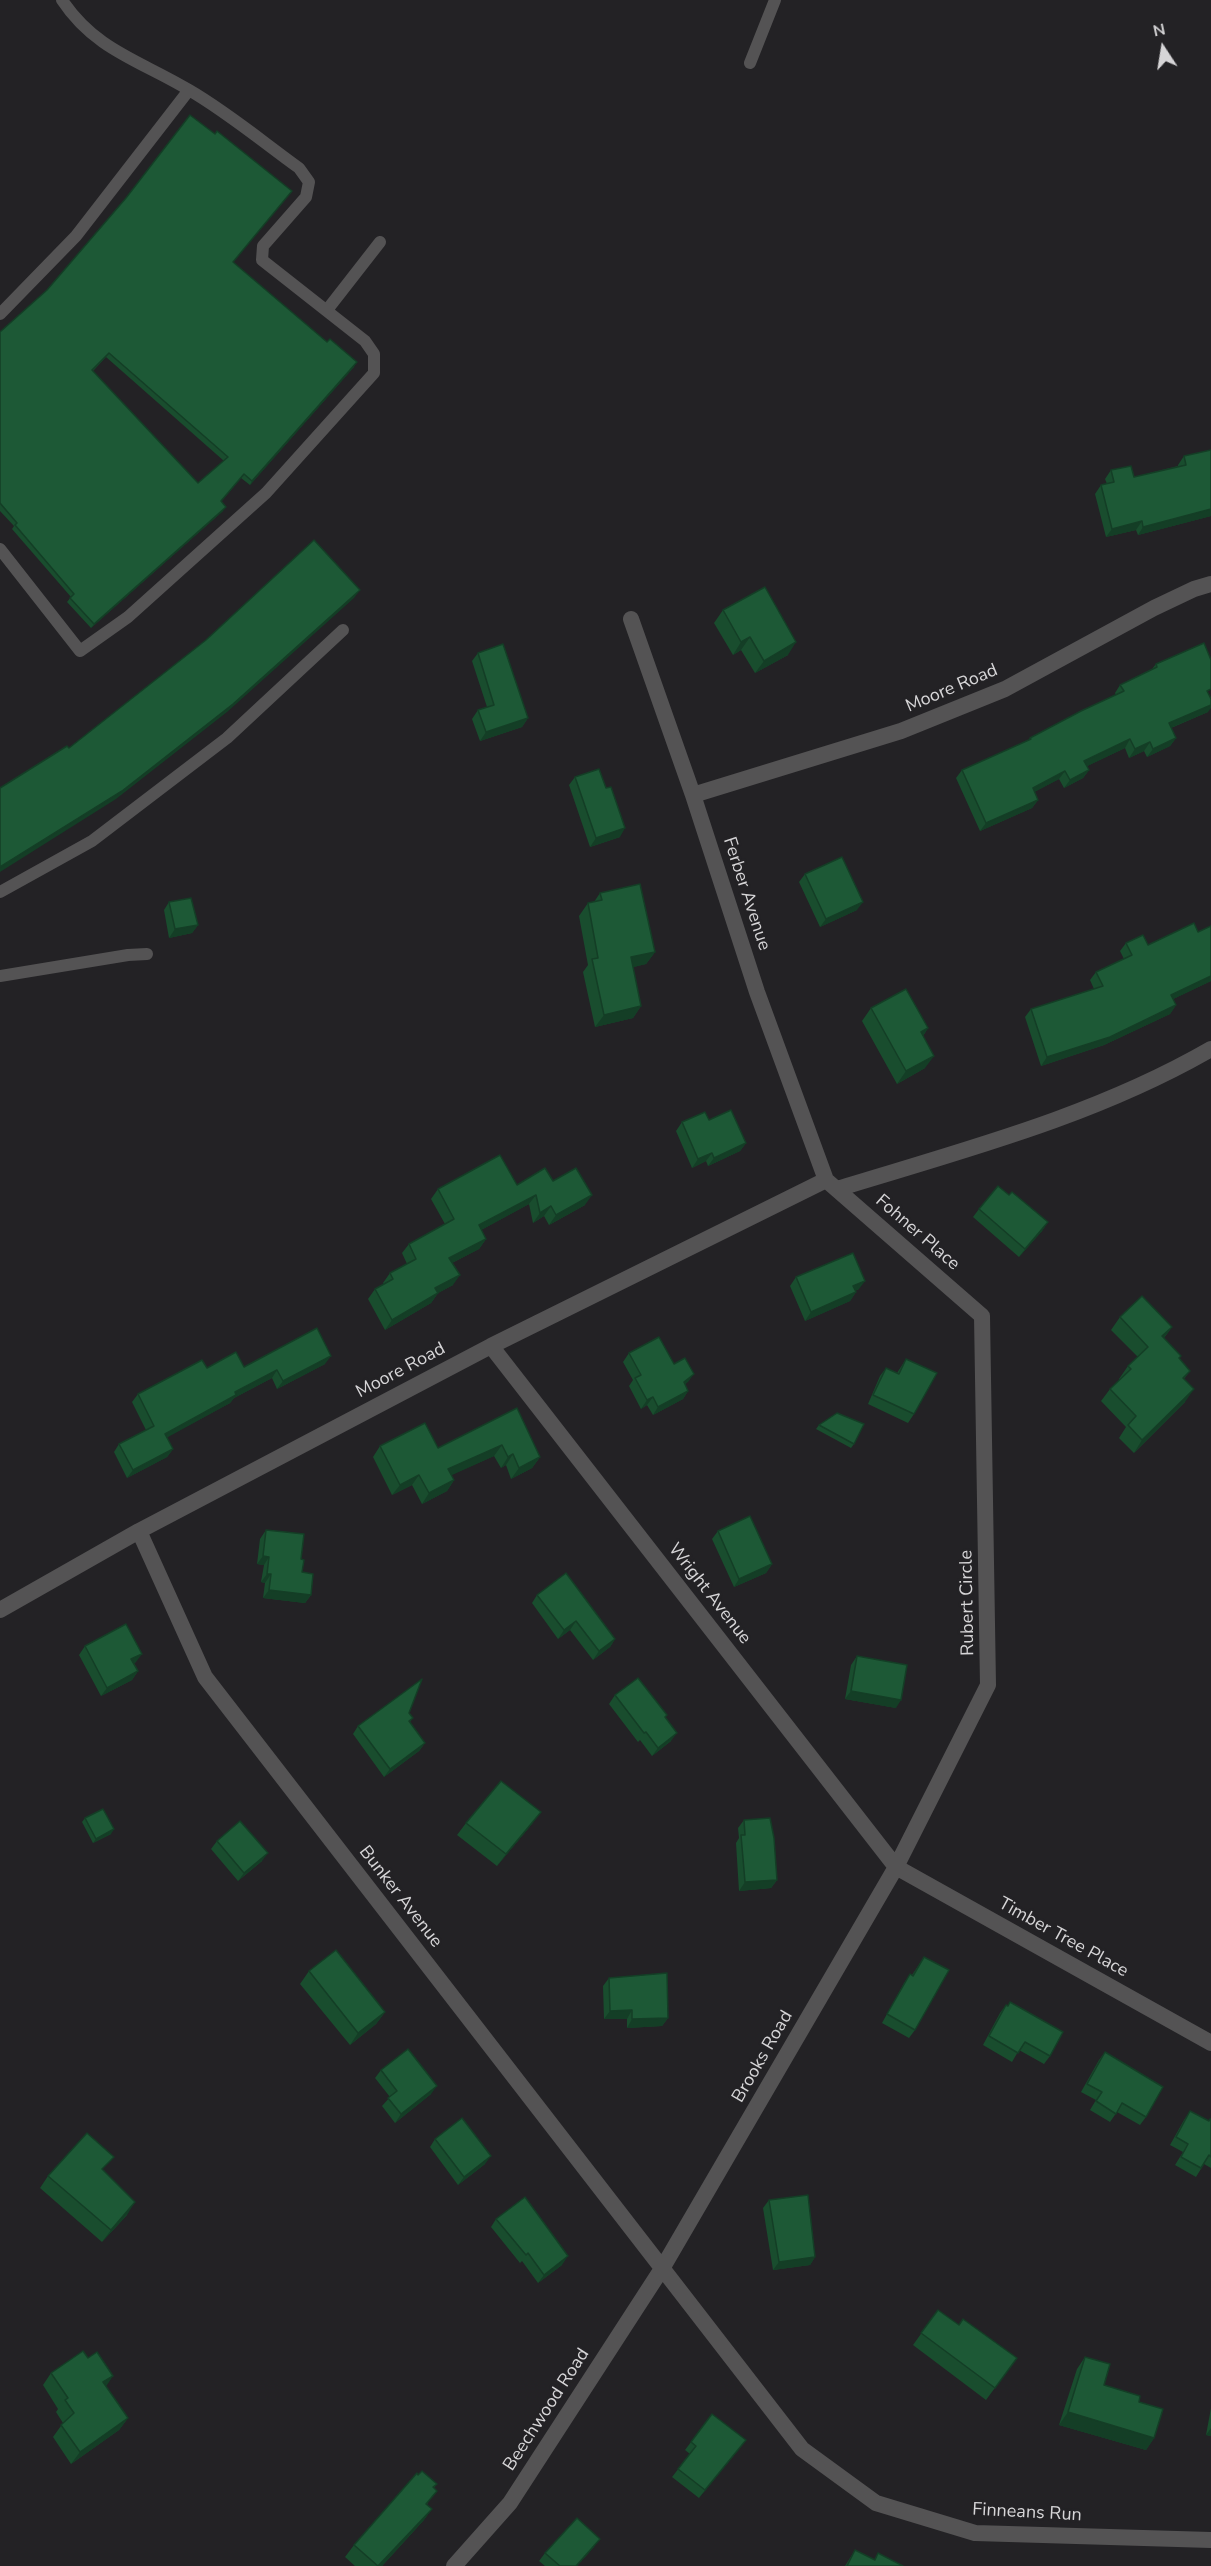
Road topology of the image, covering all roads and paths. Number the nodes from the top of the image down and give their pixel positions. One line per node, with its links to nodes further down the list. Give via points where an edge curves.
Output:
1 (63, 0): 4 (lane, via 74,18 99,39)
2 (774, 0): 3 (lane)
3 (750, 63)
4 (189, 90): 6 (lane, via 299,168 309,182 306,197 263,246 262,260); 7 (lane, via 76,236)
5 (380, 242): 6 (lane)
6 (327, 310): 8 (lane, via 365,341 374,354 374,373 266,493 128,617 80,651)
7 (0, 315)
8 (0, 549)
9 (1211, 584): 12 (street, Moore Road, via 1164,603 1005,689 901,731)
10 (631, 619): 12 (street, Ferber Avenue)
11 (343, 630): 13 (lane, via 218,745 92,841)
12 (693, 795): 17 (street, Ferber Avenue, via 758,992)
13 (0, 892)
14 (147, 954): 15 (lane)
15 (0, 976)
16 (1211, 1049): 17 (street, Moore Road, via 1094,1107 1023,1132)
17 (831, 1185): 18 (street, Fohner Place); 19 (street, Moore Road)
18 (982, 1316): 22 (street, Rubert Circle, via 988,1685)
19 (491, 1346): 20 (street, Moore Road); 22 (street, Wright Avenue)
20 (139, 1531): 21 (street, Moore Road); 24 (street, Bunker Avenue, via 205,1677)
21 (0, 1610)
22 (896, 1867): 23 (street, Timber Tree Place); 24 (street, Brooks Road)
23 (1211, 2043)
24 (663, 2267): 25 (street, Finneans Run, via 802,2449 876,2503 975,2533); 26 (street, Beechwood Road, via 510,2502)
25 (1211, 2540)
26 (454, 2566)

